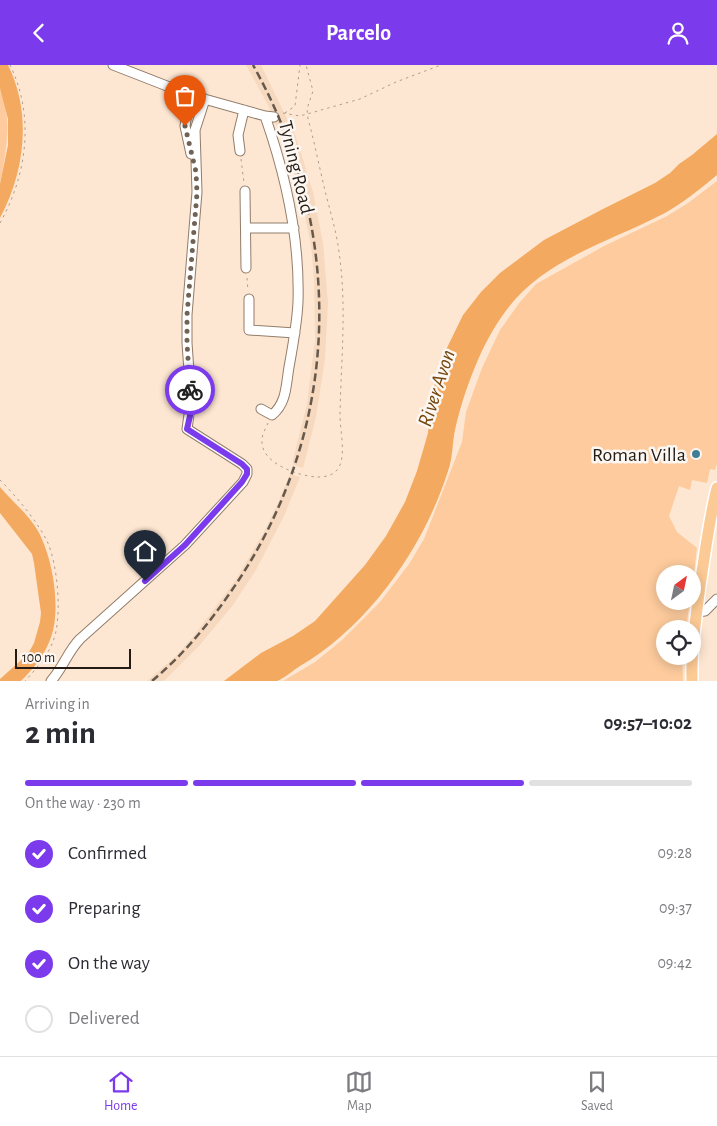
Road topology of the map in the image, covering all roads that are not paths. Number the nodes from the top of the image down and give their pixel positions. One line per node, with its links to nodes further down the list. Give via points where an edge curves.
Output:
1 (113, 65): 2 (street, Tyning Road)
2 (190, 95): 3 (street, Tyning Road); 6 (street, via 185,126)
3 (205, 99): 4 (street, Tyning Road); 6 (street, via 195,130)
4 (244, 110): 5 (street, via 238,135); 9 (street, Tyning Road, via 270,116)
5 (240, 151)
6 (196, 172): 17 (street, via 187,315 191,400 187,429 242,464 247,474 185,545 72,647)
7 (246, 191): 8 (street)
8 (246, 228): 9 (street, Tyning Road); 10 (street)
9 (294, 228): 12 (street, Tyning Road, via 298,268)
10 (246, 268)
11 (249, 299): 12 (street, via 249,330)
12 (295, 333): 13 (street, Tyning Road, via 286,391 272,415)
13 (262, 409)
14 (717, 488): 16 (main road)
15 (717, 599): 16 (street, via 705,611)
16 (697, 612): 18 (main road)
17 (51, 681)
18 (692, 681)

